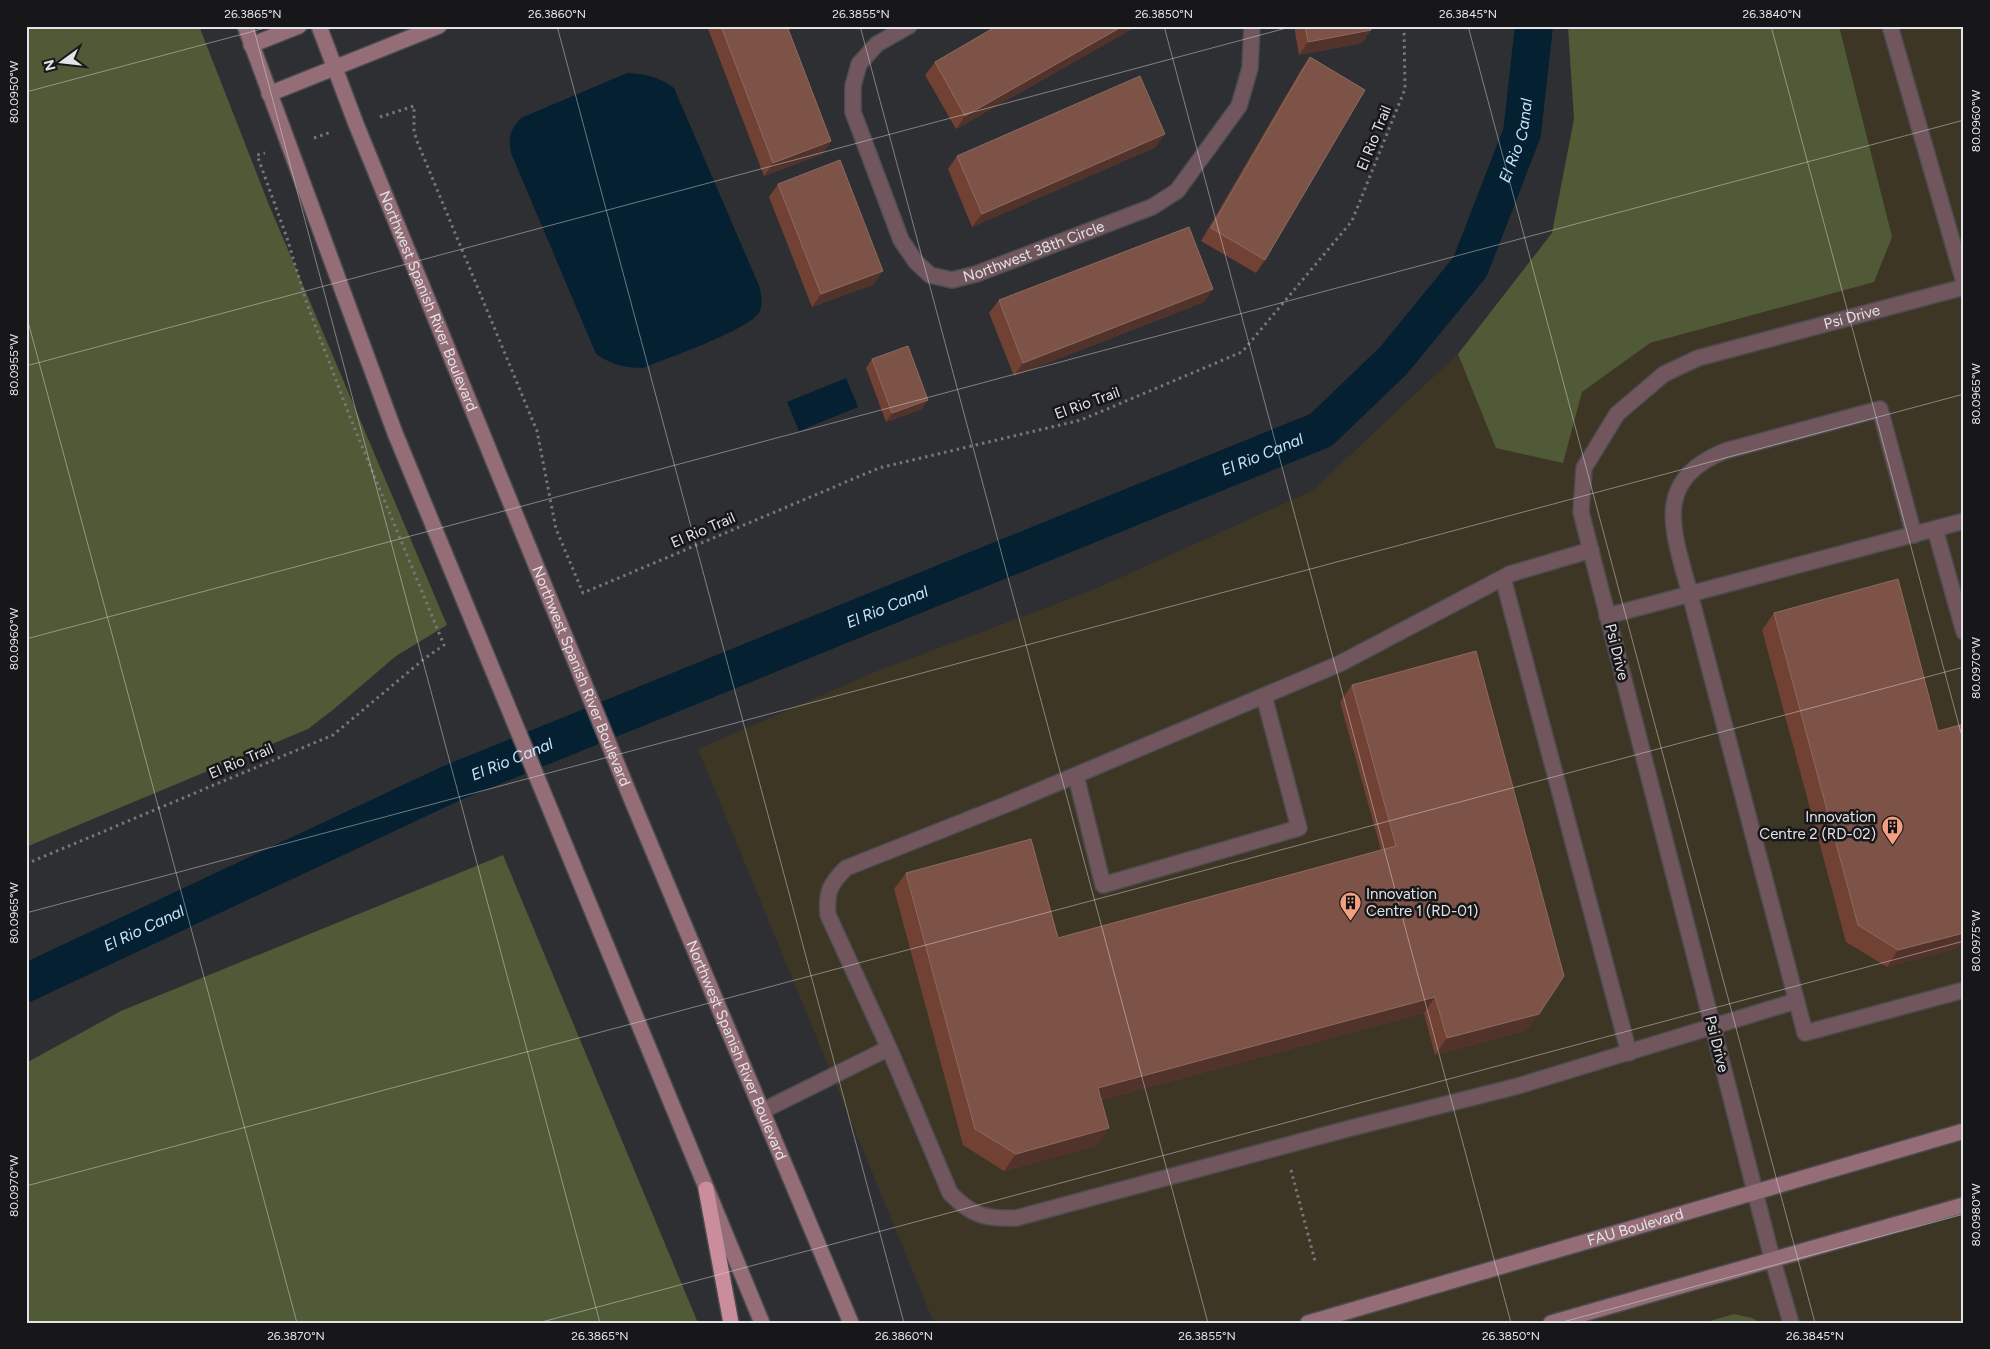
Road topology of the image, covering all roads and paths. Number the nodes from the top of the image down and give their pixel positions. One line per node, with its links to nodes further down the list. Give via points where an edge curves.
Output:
1 (244, 26): 9 (main road)
2 (299, 26): 9 (main road)
3 (319, 26): 10 (main road, Northwest Spanish River Boulevard)
4 (439, 26): 10 (main road)
5 (910, 26): 6 (street, Northwest 38th Circle, via 877,44 859,64 853,86 853,112 901,240 916,262 930,274 952,280 976,274 1152,207 1177,191 1239,106 1250,68)
6 (1252, 26)
7 (1404, 26): 12 (path, El Rio Trail, via 1406,89 1352,221 1242,352 1081,420 879,468 584,593 556,529 537,431 417,141)
8 (1890, 26): 14 (street)
9 (251, 45): 11 (main road)
10 (334, 67): 11 (main road); 32 (main road, Northwest Spanish River Boulevard)
11 (269, 94): 35 (main road, via 395,433)
12 (414, 106)
13 (257, 155): 26 (path, El Rio Trail, via 350,417 444,646 334,735)
14 (1964, 282)
15 (1964, 287): 19 (street, Psi Drive, via 1698,358 1664,374 1617,414 1584,468 1581,512)
16 (1964, 521): 17 (street)
17 (1935, 529): 18 (street); 23 (street)
18 (1914, 535): 21 (street); 21 (street, via 1880,408 1725,451 1705,459 1690,470 1680,487 1672,520)
19 (1591, 550): 20 (street); 22 (street, Psi Drive)
20 (1502, 578): 24 (street, via 1339,664); 31 (street)
21 (1690, 594): 22 (street); 28 (street)
22 (1607, 616): 29 (street, Psi Drive)
23 (1964, 632)
24 (1264, 696): 25 (street); 25 (street, via 1299,828 1102,885)
25 (1076, 776): 30 (street, via 846,868 834,880 826,897 828,915)
26 (26, 864)
27 (1964, 990): 28 (street, via 1805,1033)
28 (1796, 1001): 29 (street)
29 (1713, 1027): 31 (street); 36 (street, Psi Drive)
30 (889, 1048): 32 (street); 34 (street, via 950,1193 964,1208 980,1216 1016,1218)
31 (1629, 1053): 34 (street, via 1518,1086)
32 (762, 1111): 42 (main road, Northwest Spanish River Boulevard)
33 (1964, 1131): 36 (main road, FAU Boulevard)
34 (1284, 1146): 39 (path)
35 (706, 1189): 40 (highway); 41 (main road)
36 (1754, 1193): 38 (street, Psi Drive); 43 (main road, FAU Boulevard)
37 (1964, 1205): 38 (main road)
38 (1772, 1258): 44 (main road); 45 (street, Psi Drive)
39 (1314, 1261)
40 (731, 1323)
41 (762, 1323)
42 (851, 1323)
43 (1308, 1323)
44 (1551, 1323)
45 (1791, 1323)

